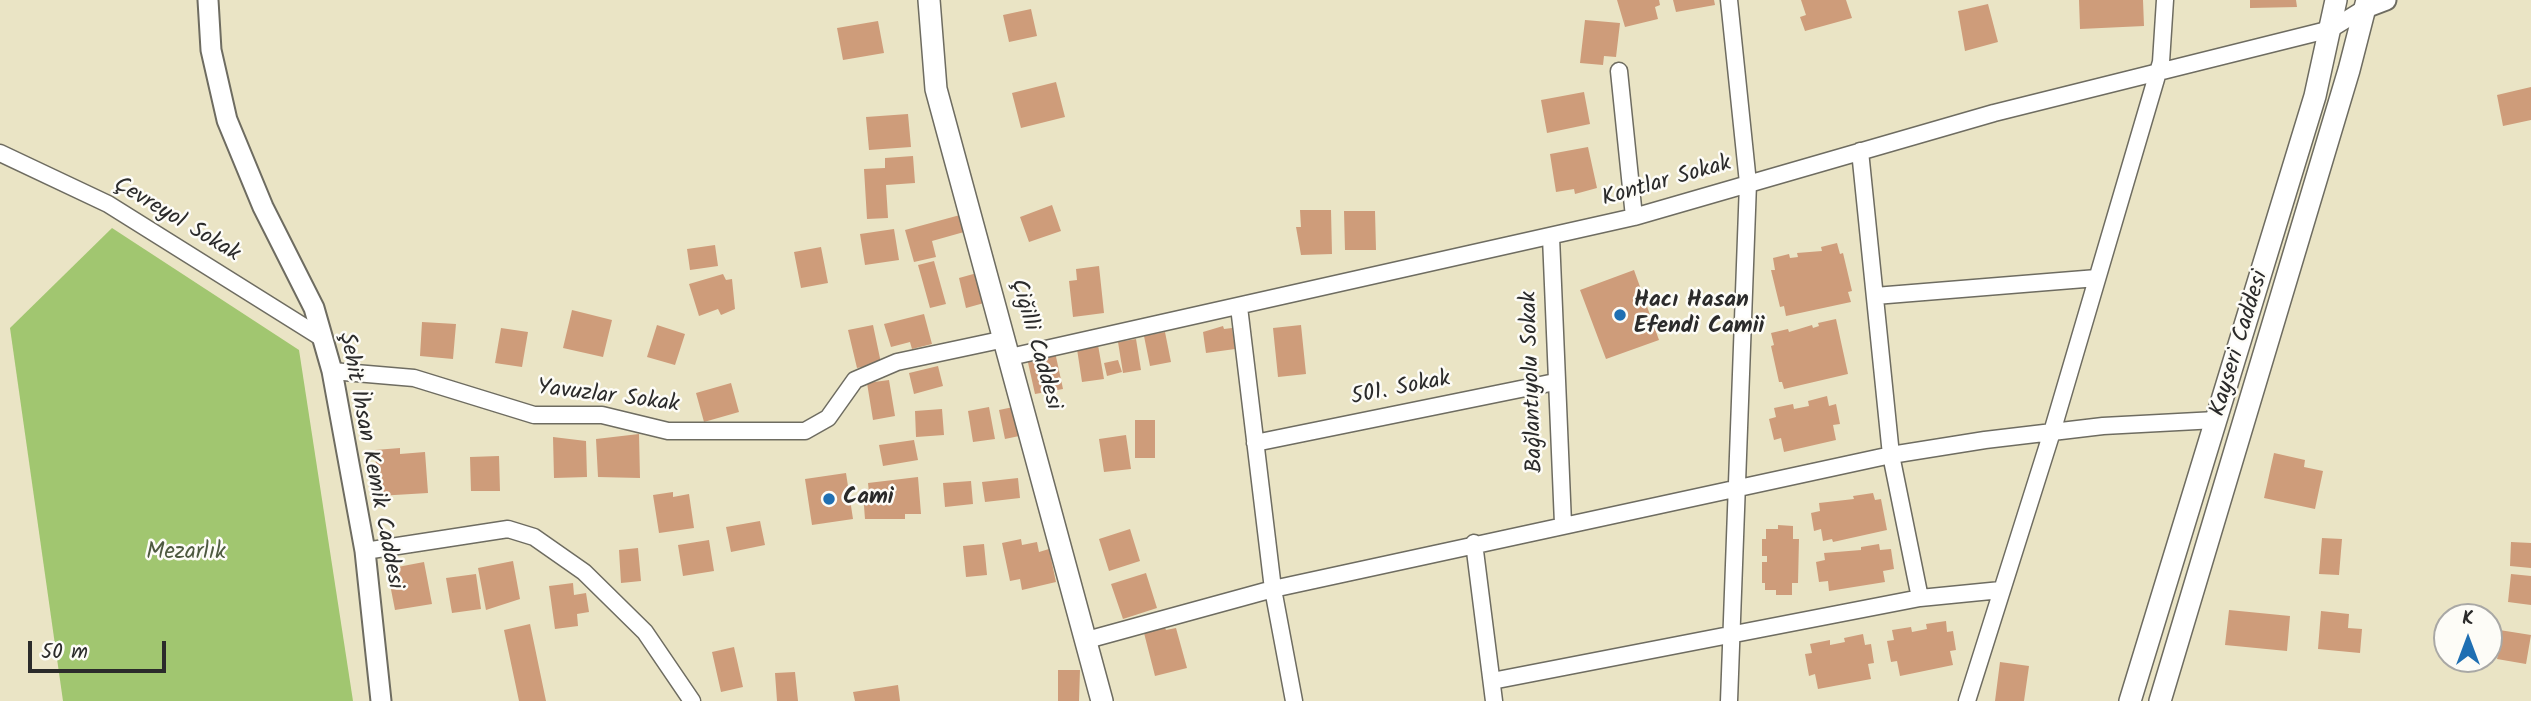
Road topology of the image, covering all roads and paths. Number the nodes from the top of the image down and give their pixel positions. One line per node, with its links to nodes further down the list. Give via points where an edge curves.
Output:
1 (208, 0): 19 (street, Şehit İhsan Kemik Caddesi, via 211,50 227,120 263,207 314,308)
2 (929, 0): 20 (main road, Çiğilli Caddesi, via 936,89)
3 (1729, 0): 13 (street)
4 (2165, 0): 10 (street, via 2165,36)
5 (2336, 0): 8 (main road, Kayseri Caddesi)
6 (2386, 0): 7 (street)
7 (2366, 4): 8 (street, Kontlar Sokak); 45 (main road, Kayseri Caddesi)
8 (2331, 29): 10 (street, Kontlar Sokak); 23 (main road, Kayseri Caddesi, via 2315,96)
9 (1619, 72): 14 (street)
10 (2157, 73): 11 (street, Kontlar Sokak); 16 (street)
11 (1860, 151): 13 (street, Kontlar Sokak); 17 (street)
12 (0, 153): 19 (street, Çevreyol Sokak, via 108,204)
13 (1748, 183): 14 (street, Kontlar Sokak); 27 (street)
14 (1634, 217): 15 (street, Kontlar Sokak)
15 (1551, 237): 18 (street, Kontlar Sokak); 22 (street, Bağlantıyolu Sokak)
16 (2097, 278): 17 (street); 24 (street)
17 (1875, 296): 26 (street)
18 (1239, 307): 20 (street, Kontlar Sokak); 25 (street)
19 (323, 338): 21 (street, Şehit İhsan Kemik Caddesi)
20 (1008, 348): 21 (street, Yavuzlar Sokak, via 897,362 855,380 828,418 804,431 668,431 602,415 534,415 414,378); 35 (main road, Çiğilli Caddesi)
21 (332, 371): 30 (street, Şehit İhsan Kemik Caddesi)
22 (1555, 382): 25 (street, 501. Sokak); 28 (street, Bağlantıyolu Sokak)
23 (2216, 420): 24 (street); 44 (main road, Kayseri Caddesi)
24 (2052, 432): 26 (street); 32 (street)
25 (1255, 443): 31 (street)
26 (1891, 455): 27 (street); 33 (street)
27 (1737, 489): 28 (street); 34 (street)
28 (1563, 524): 29 (street)
29 (1474, 544): 31 (street); 36 (street)
30 (365, 551): 37 (street, via 508,529 527,534 584,572 645,632); 38 (street, Şehit İhsan Kemik Caddesi)
31 (1273, 589): 35 (street); 40 (street)
32 (2001, 590): 33 (street); 43 (street)
33 (1920, 598): 34 (street)
34 (1731, 633): 36 (street); 42 (street)
35 (1087, 640): 39 (main road, Çiğilli Caddesi)
36 (1492, 681): 41 (street)
37 (686, 698)
38 (381, 701)
39 (1102, 701)
40 (1294, 701)
41 (1494, 701)
42 (1729, 701)
43 (1967, 701)
44 (2130, 701)
45 (2160, 701)

